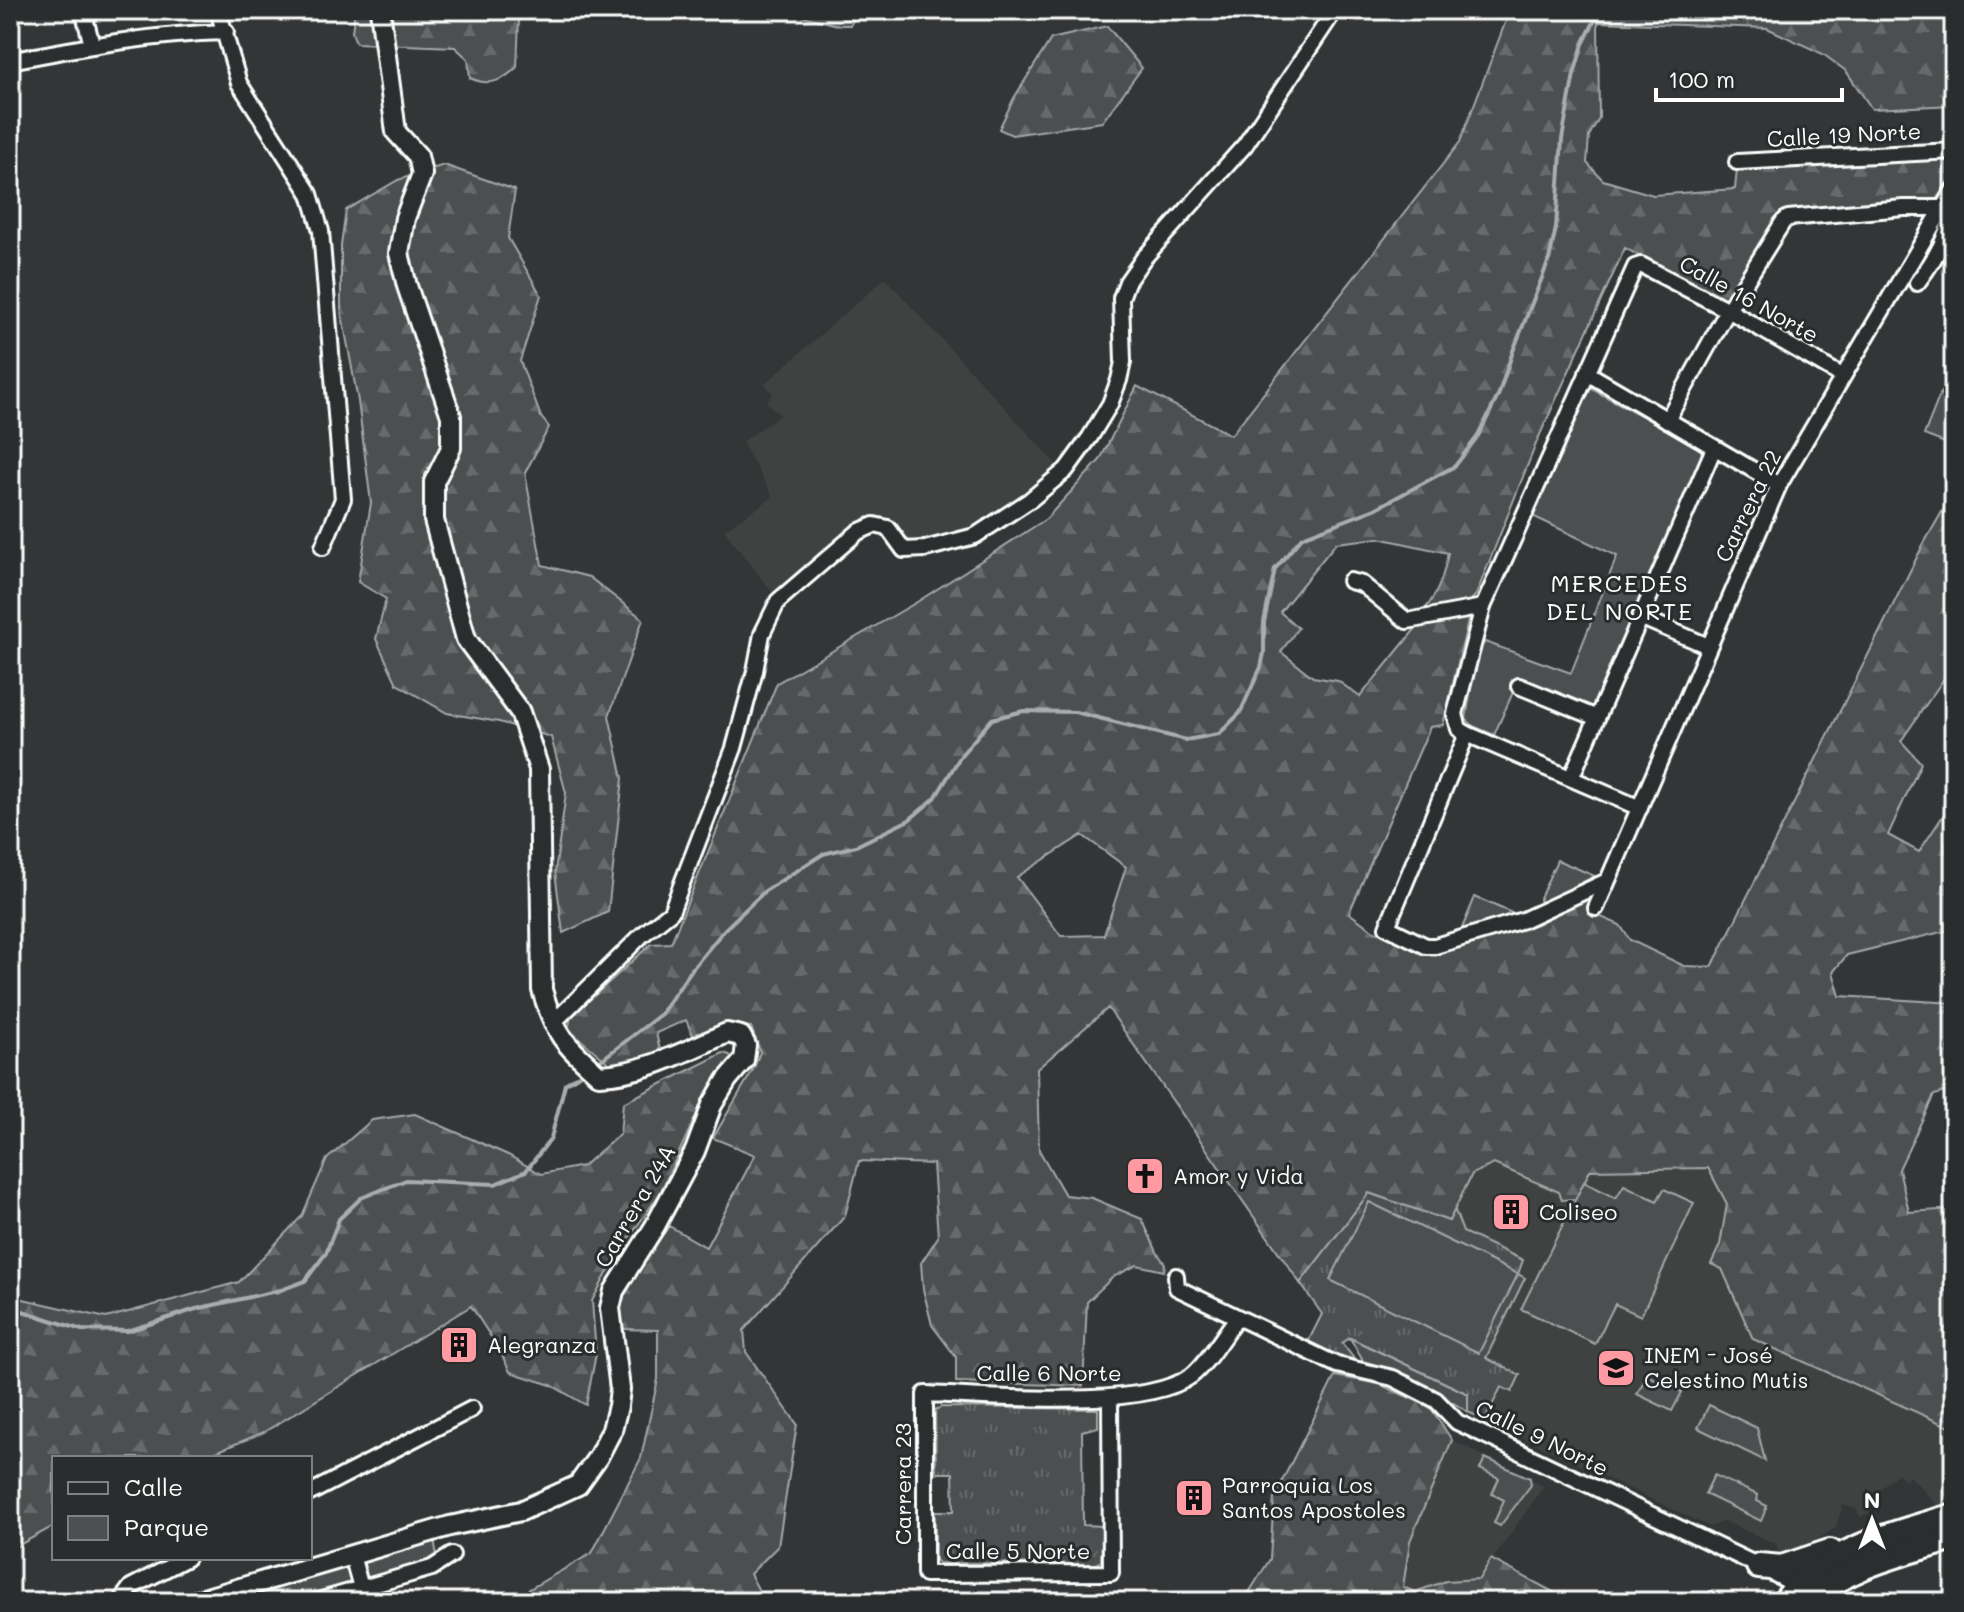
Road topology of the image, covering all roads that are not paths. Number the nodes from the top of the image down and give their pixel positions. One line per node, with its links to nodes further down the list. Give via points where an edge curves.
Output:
1 (83, 10): 6 (street)
2 (218, 10): 5 (street)
3 (380, 10): 31 (street, via 396,132 418,156 422,174 405,218 399,253 451,416 451,448 434,482 434,520 466,639 520,712 539,769 542,990)
4 (1335, 10): 31 (street, via 1245,145 1127,282 1121,298 1119,380 1110,404 1066,470 975,536 904,550 888,528 874,525 858,532 778,601 762,634 734,748 671,912)
5 (226, 32): 6 (street); 19 (street, via 239,83 310,194 321,231 343,499)
6 (92, 45): 7 (street)
7 (10, 61)
8 (1954, 151): 9 (street, Calle 19 Norte)
9 (1737, 162)
10 (1953, 190): 11 (street); 12 (street, via 1949,230)
11 (1941, 208): 13 (street, via 1795,216 1783,222); 15 (street, Carrera 22)
12 (1917, 283)
13 (1728, 310): 14 (street, Calle 16 Norte, via 1641,265 1635,267); 15 (street, Calle 16 Norte); 16 (street)
14 (1587, 373): 16 (street); 21 (street)
15 (1842, 376): 18 (street, Carrera 22)
16 (1667, 420): 17 (street)
17 (1714, 448): 18 (street); 22 (street)
18 (1779, 485): 23 (street, Carrera 22)
19 (323, 547)
20 (1350, 581): 21 (street, via 1362,584 1407,621)
21 (1483, 607): 26 (street, via 1455,714 1459,729)
22 (1640, 617): 23 (street); 25 (street)
23 (1708, 646): 28 (street, Carrera 22)
24 (1519, 686): 25 (street)
25 (1597, 718): 27 (street)
26 (1467, 734): 27 (street); 29 (street, via 1387,927 1435,946 1523,920)
27 (1571, 778): 28 (street)
28 (1640, 808): 29 (street, Carrera 22)
29 (1607, 881): 30 (street, Carrera 22)
30 (1596, 908)
31 (552, 1024): 41 (street, Carrera 24A, via 599,1075 631,1071 727,1033 741,1036 746,1045 744,1060 712,1105 662,1213 614,1291 611,1325 620,1389 612,1430 578,1485 535,1506)
32 (1176, 1276): 33 (street, Calle 9 Norte, via 1177,1288)
33 (1237, 1318): 35 (street, Calle 6 Norte, via 1193,1375 1168,1388); 44 (street, Calle 9 Norte, via 1337,1365 1393,1378 1436,1400 1457,1422)
34 (925, 1394): 35 (street, Calle 6 Norte); 45 (street, Carrera 23)
35 (1110, 1399): 45 (street, Calle 5 Norte, via 1111,1573)
36 (472, 1409): 37 (street)
37 (312, 1492)
38 (1954, 1516): 40 (main road)
39 (1954, 1538): 47 (main road, via 1846,1573)
40 (1860, 1545): 44 (main road, via 1782,1568); 47 (main road, via 1823,1567)
41 (352, 1555): 46 (street); 49 (street, Carrera 24A)
42 (452, 1555): 46 (street, via 432,1568)
43 (183, 1560): 48 (street, via 131,1587)
44 (1759, 1566): 47 (street, Calle 9 Norte, via 1786,1580)
45 (925, 1574)
46 (353, 1594): 50 (street)
47 (1800, 1599)
48 (120, 1602)
49 (193, 1602)
50 (314, 1602)

